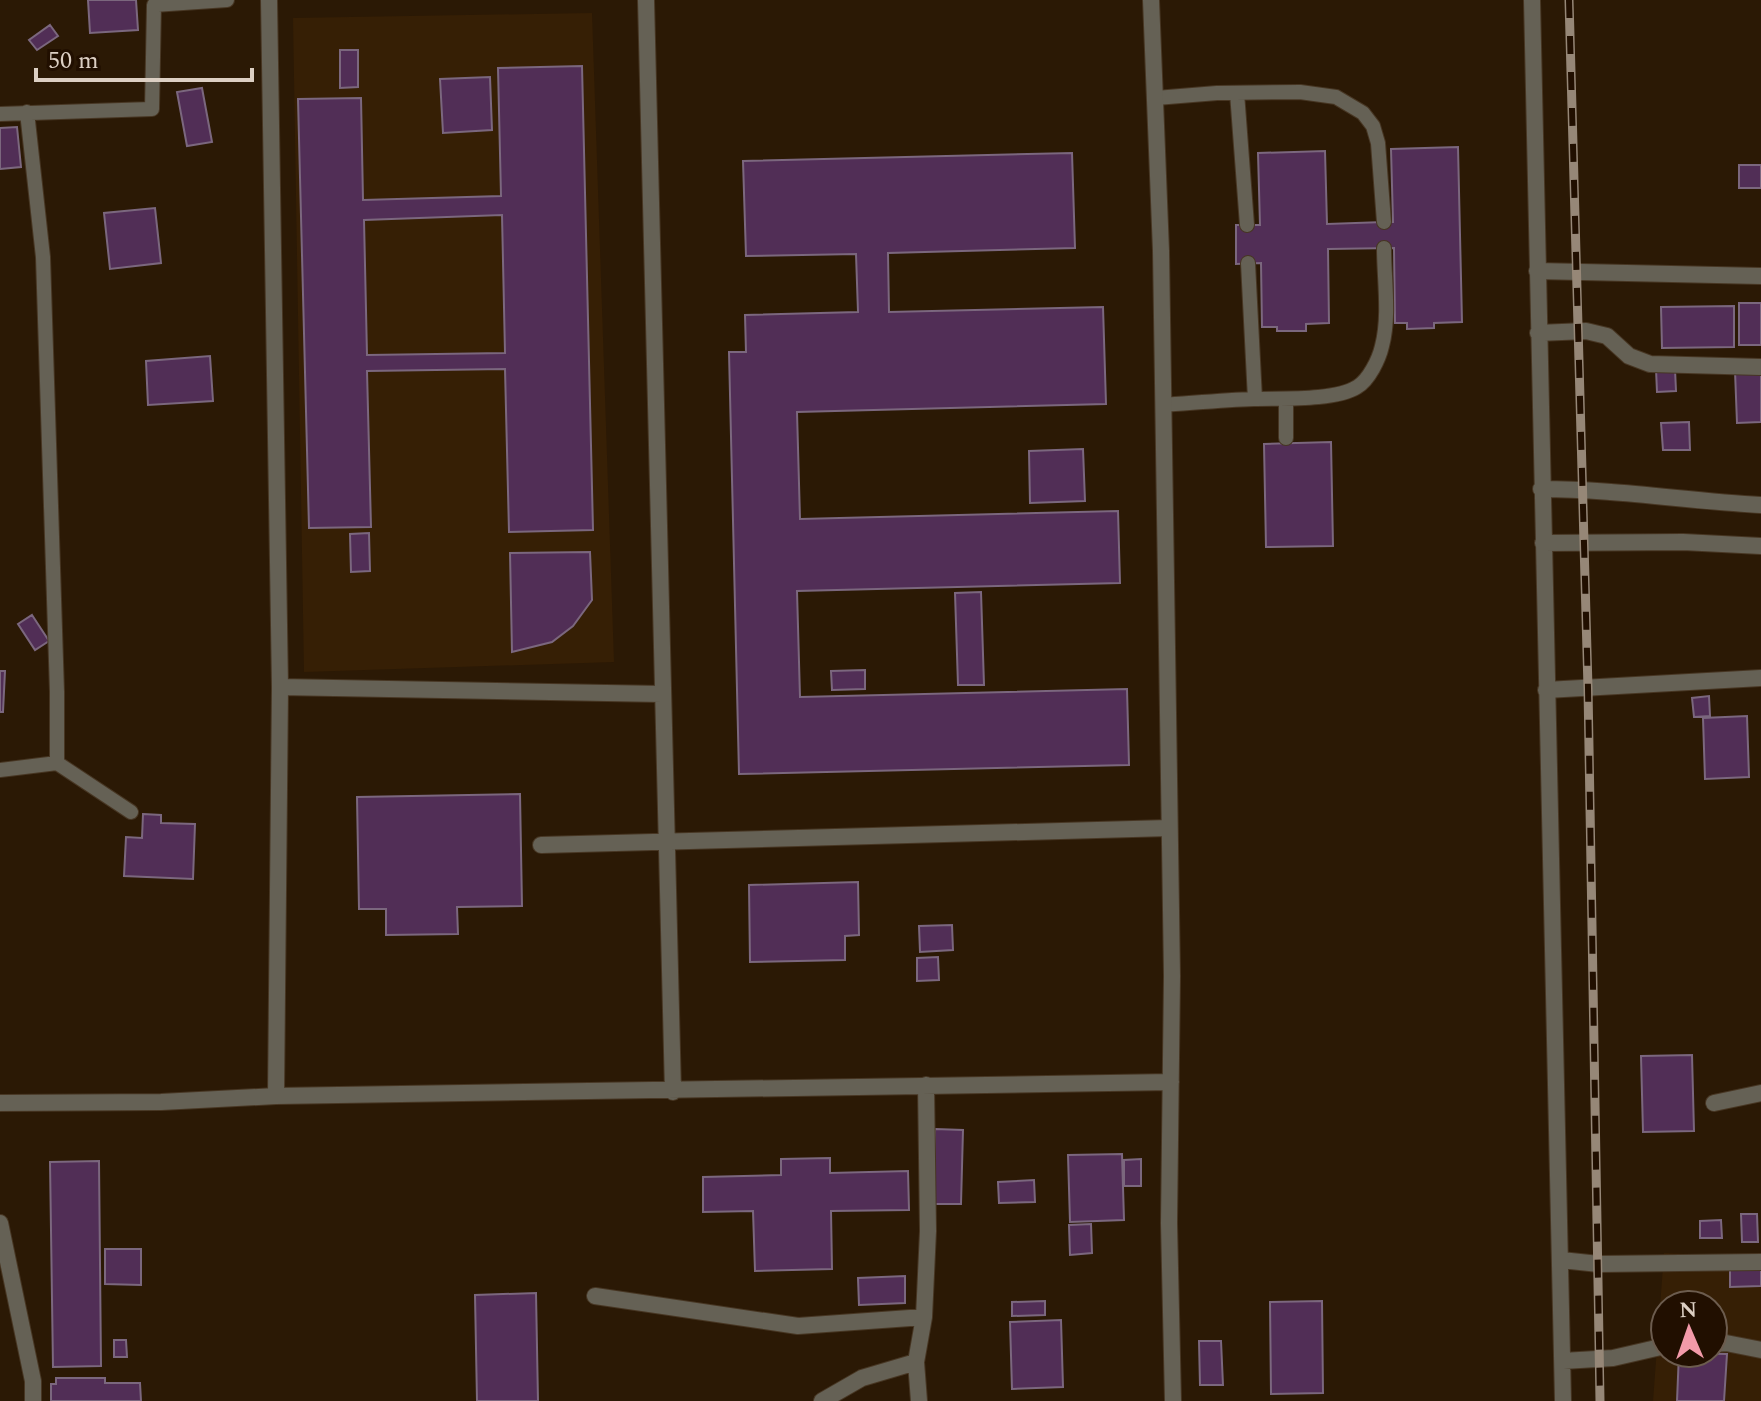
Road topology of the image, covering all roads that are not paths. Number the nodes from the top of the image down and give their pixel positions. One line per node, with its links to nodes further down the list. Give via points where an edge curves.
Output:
1 (227, 0): 8 (lane, via 154,5 152,109)
2 (269, 0): 27 (street)
3 (646, 0): 29 (street)
4 (1151, 0): 7 (street)
5 (1532, 0): 14 (street)
6 (1237, 93): 7 (lane); 10 (lane, via 1325,95 1363,113 1378,143); 11 (lane)
7 (1156, 98): 20 (street)
8 (27, 112): 9 (lane); 30 (lane, via 43,257)
9 (0, 114)
10 (1384, 222)
11 (1247, 225)
12 (1384, 248): 19 (lane, via 1385,326 1382,347 1367,377 1342,392)
13 (1248, 263): 18 (lane)
14 (1537, 271): 15 (street); 16 (street)
15 (1761, 276)
16 (1538, 333): 17 (street, via 1586,331 1607,336 1629,356 1650,364); 22 (street)
17 (1761, 367)
18 (1255, 399): 19 (lane); 20 (lane)
19 (1286, 400): 21 (lane)
20 (1163, 405): 33 (street)
21 (1286, 438)
22 (1541, 489): 23 (street); 24 (street)
23 (1761, 505)
24 (1543, 543): 25 (street); 28 (street)
25 (1761, 546)
26 (1761, 678): 28 (street)
27 (280, 687): 29 (street); 40 (street)
28 (1546, 690): 44 (street)
29 (662, 694): 34 (street)
30 (57, 763): 31 (lane); 32 (lane)
31 (0, 770)
32 (131, 812)
33 (1169, 828): 34 (street); 36 (street)
34 (667, 842): 35 (street); 38 (street)
35 (541, 845)
36 (1171, 1082): 37 (street); 56 (street)
37 (926, 1085): 38 (street); 47 (street)
38 (673, 1092): 40 (street)
39 (1761, 1093): 42 (street)
40 (276, 1096): 41 (street)
41 (0, 1103)
42 (1714, 1103)
43 (0, 1223): 53 (street)
44 (1561, 1260): 45 (street); 51 (street)
45 (1761, 1262)
46 (595, 1296): 47 (street, via 798,1326)
47 (924, 1317): 52 (street)
48 (1729, 1344): 50 (street)
49 (1649, 1350): 51 (street)
50 (1761, 1350)
51 (1563, 1361): 57 (street)
52 (916, 1362): 54 (street, via 862,1378); 55 (street)
53 (33, 1401)
54 (822, 1401)
55 (919, 1401)
56 (1173, 1401)
57 (1563, 1401)

